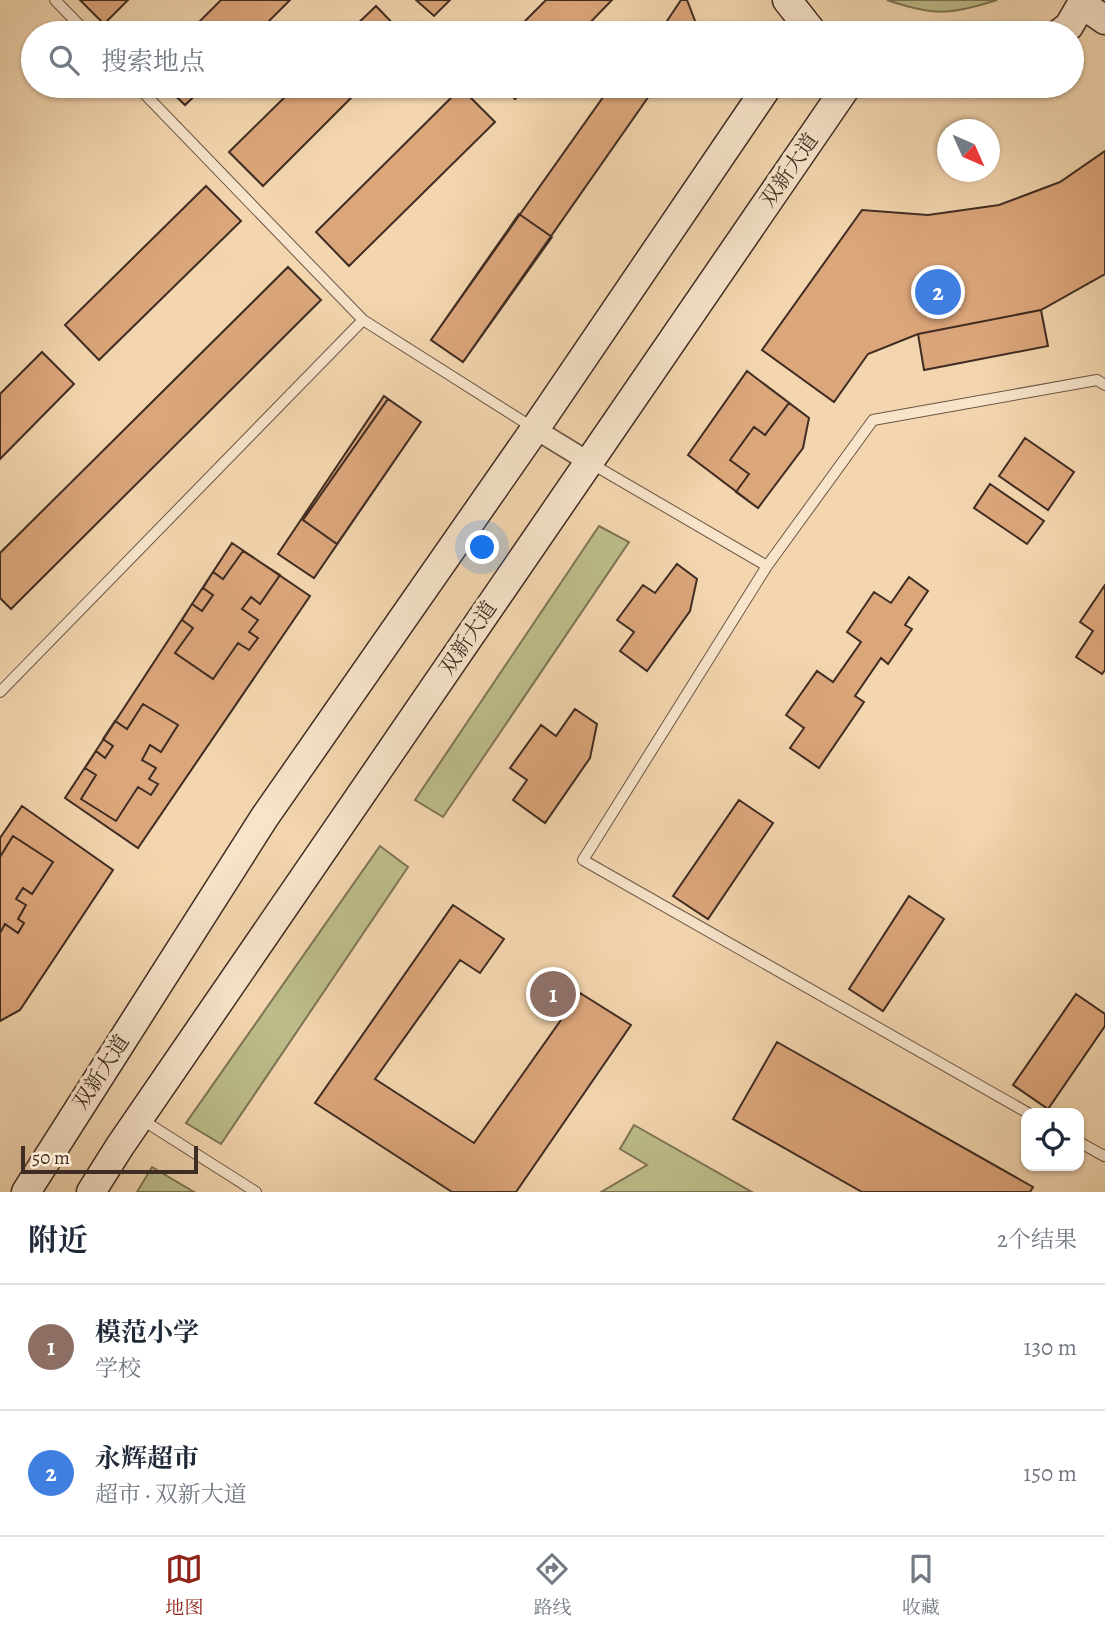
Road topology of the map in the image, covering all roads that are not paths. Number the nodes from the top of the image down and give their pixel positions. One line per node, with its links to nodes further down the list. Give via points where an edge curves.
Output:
1 (55, 0): 3 (lane)
2 (1090, 8): 4 (main road)
3 (75, 21)
4 (1075, 21)
5 (149, 98): 8 (lane)
6 (760, 98): 10 (main road, 双新大道)
7 (839, 98): 11 (main road, 双新大道)
8 (362, 320): 10 (lane); 13 (lane)
9 (1105, 385): 12 (lane, via 1097,380 873,420)
10 (535, 429): 11 (street); 18 (main road, 双新大道, via 264,818)
11 (589, 462): 12 (lane); 15 (main road, 双新大道)
12 (767, 566): 14 (lane, via 583,860)
13 (0, 692)
14 (1021, 1109)
15 (139, 1118): 19 (main road, 双新大道); 20 (lane)
16 (1084, 1145): 17 (lane)
17 (1105, 1155)
18 (26, 1192)
19 (92, 1192)
20 (256, 1192)

